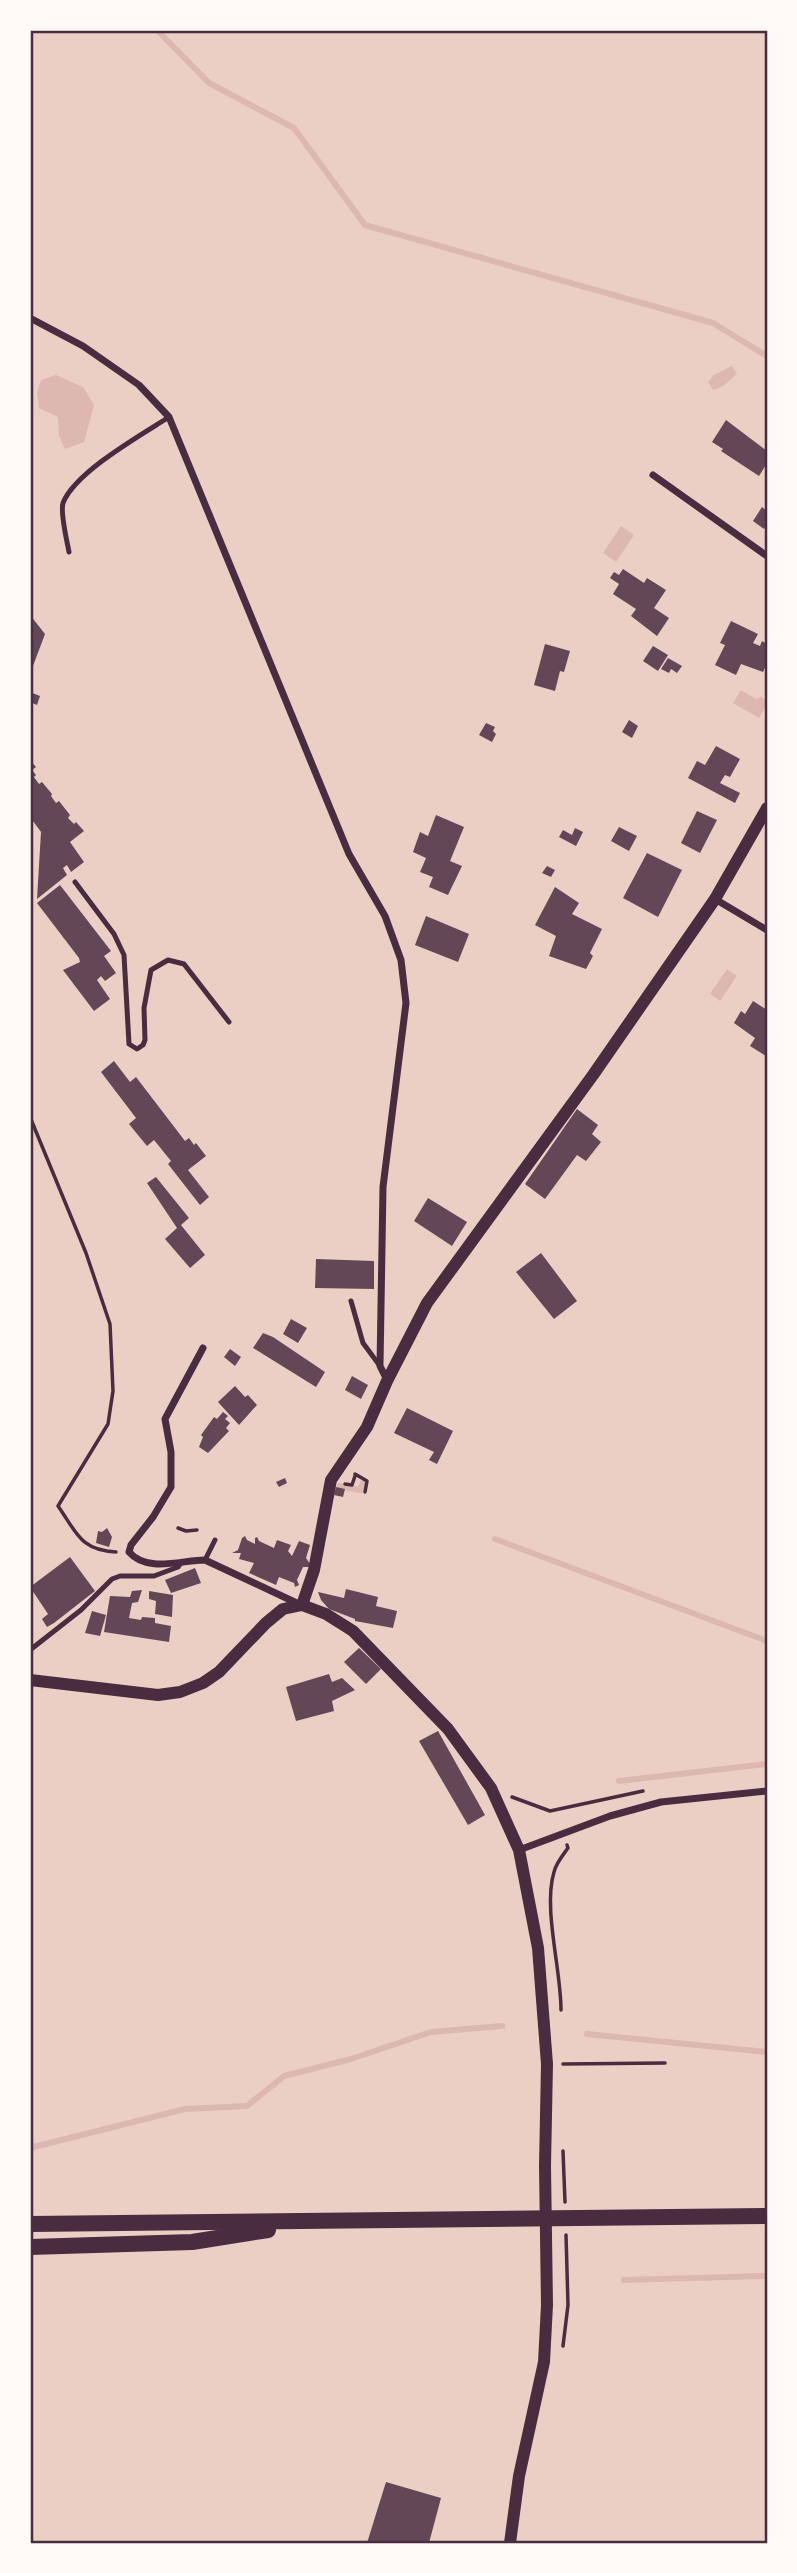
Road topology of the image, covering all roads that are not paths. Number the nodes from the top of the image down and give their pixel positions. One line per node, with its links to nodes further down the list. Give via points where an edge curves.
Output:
1 (30, 318): 2 (street, via 83,346 139,385)
2 (169, 417): 4 (lane, via 76,482 62,505); 13 (street, via 349,855 386,916 401,960 405,1003 383,1187)
3 (653, 475): 5 (street)
4 (69, 552)
5 (767, 556)
6 (767, 808): 8 (street)
7 (75, 882): 10 (lane, via 124,955 129,1044 137,1049 143,1045 151,970 168,960 184,964)
8 (715, 899): 9 (street); 14 (street, via 426,1303)
9 (767, 930)
10 (229, 1022)
11 (351, 1301): 13 (lane, via 363,1343)
12 (203, 1348): 19 (street, via 165,1419 172,1487 129,1552 143,1562)
13 (380, 1366): 14 (street)
14 (387, 1381): 15 (street, via 367,1427 331,1480)
15 (326, 1512): 16 (lane); 20 (street)
16 (312, 1516)
17 (215, 1540): 18 (lane)
18 (205, 1560): 19 (street); 20 (street)
19 (180, 1564): 21 (lane, via 154,1576 112,1579)
20 (302, 1605): 22 (street, via 283,1609 219,1671 180,1692 158,1695); 24 (street, via 353,1631 448,1729 491,1788)
21 (30, 1650)
22 (30, 1681)
23 (767, 1791): 24 (street, via 661,1802)
24 (519, 1850): 29 (street, via 538,1948 547,2064 547,2305 544,2362 519,2476)
25 (767, 2216): 26 (main road)
26 (323, 2222): 27 (main road); 28 (main road, via 192,2242)
27 (30, 2224)
28 (30, 2247)
29 (510, 2543)

